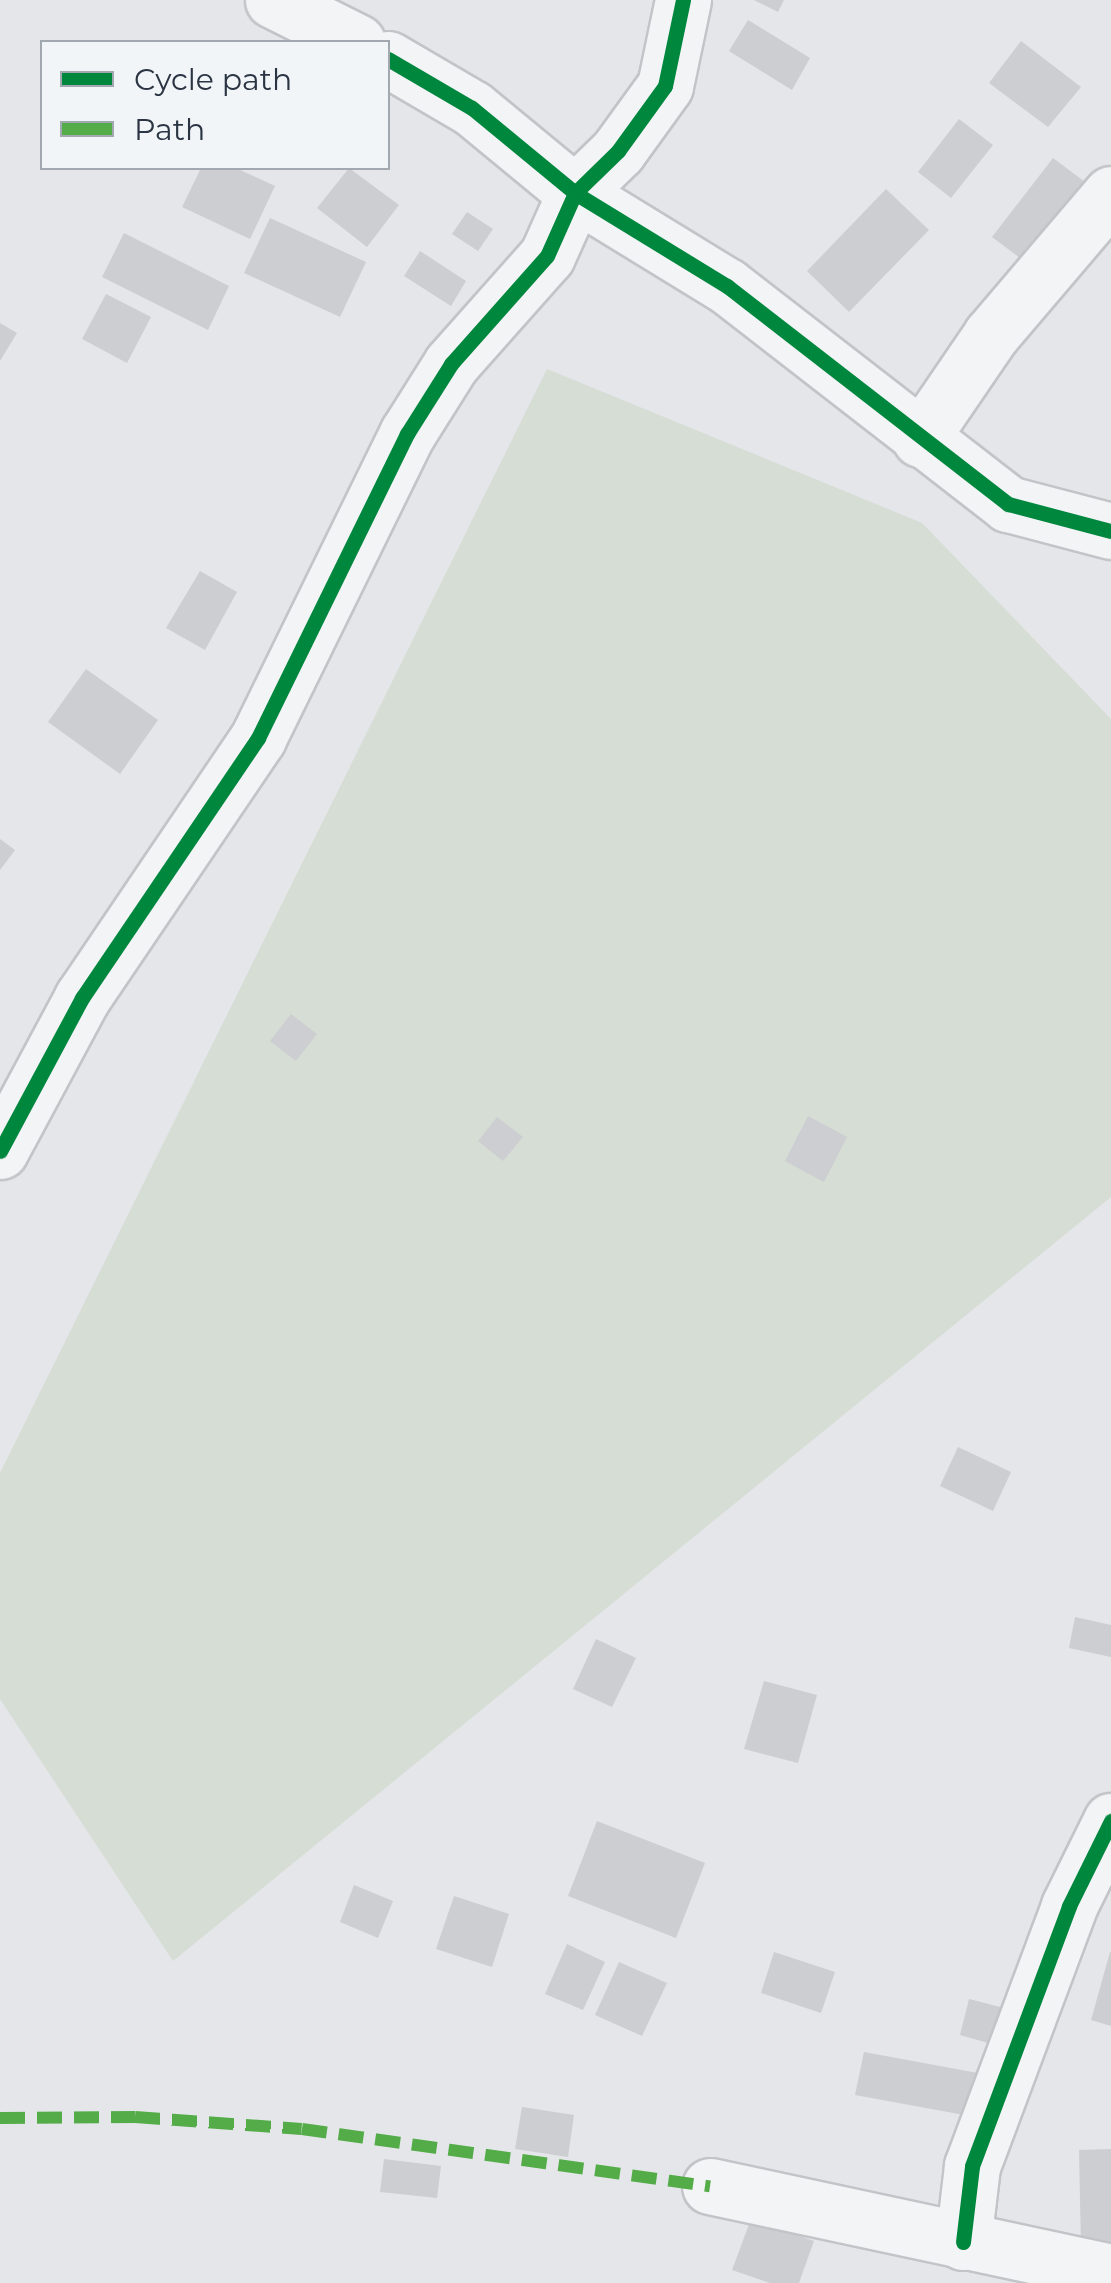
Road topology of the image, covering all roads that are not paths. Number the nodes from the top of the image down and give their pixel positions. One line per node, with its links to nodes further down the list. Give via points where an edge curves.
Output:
1 (273, 0): 3 (street)
2 (683, 0): 5 (street, via 665,86 618,151)
3 (353, 40)
4 (390, 60): 5 (street, via 472,108)
5 (575, 193): 7 (street, via 727,286); 9 (street, via 547,256 451,364 408,434 258,738 82,998)
6 (1111, 194): 7 (street, via 992,335)
7 (920, 439): 8 (street, via 1008,504)
8 (1111, 532)
9 (0, 1151)
10 (1111, 1821): 12 (street, via 1069,1906 972,2166)
11 (710, 2186): 12 (street)
12 (963, 2242): 13 (street)
13 (1111, 2272)

